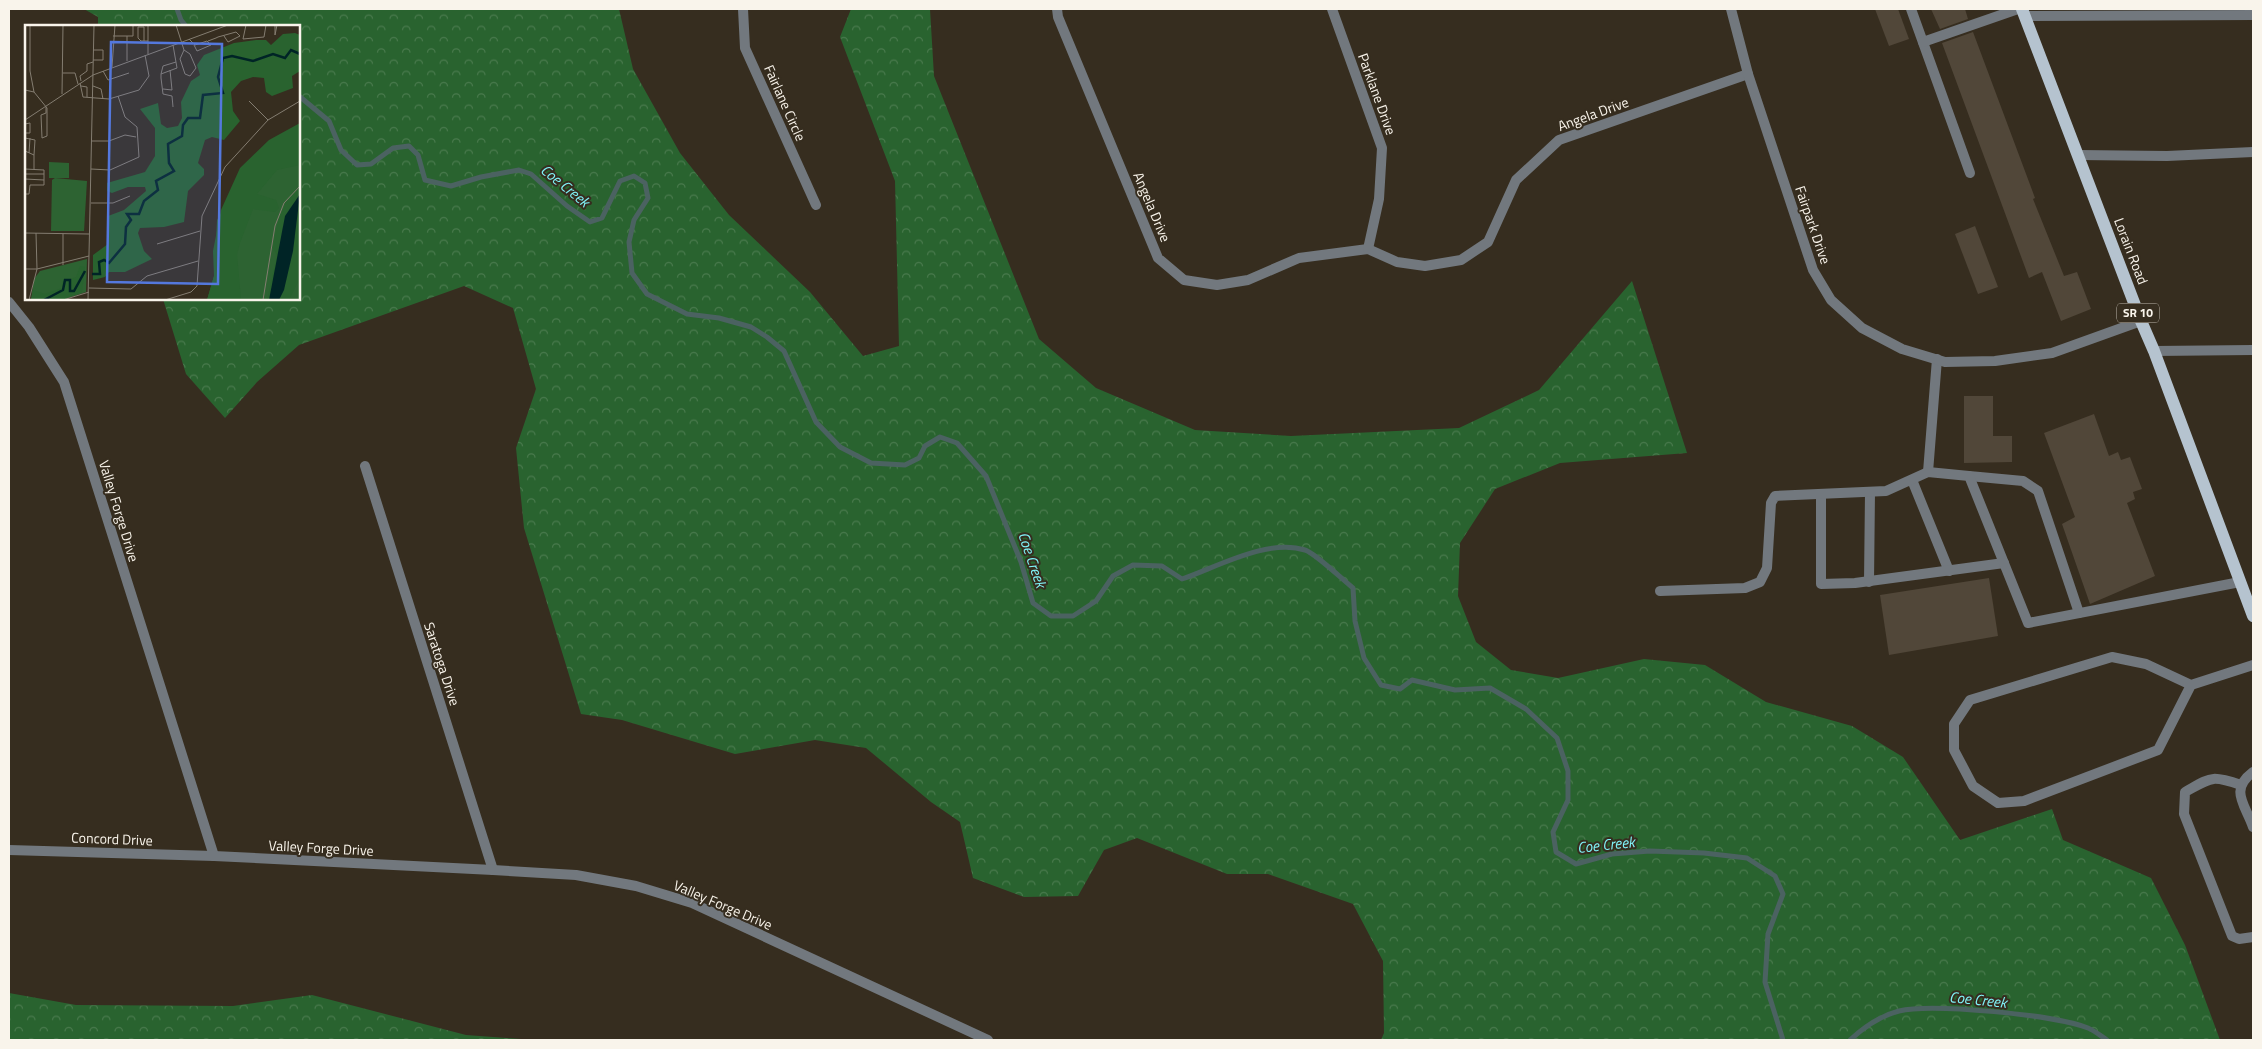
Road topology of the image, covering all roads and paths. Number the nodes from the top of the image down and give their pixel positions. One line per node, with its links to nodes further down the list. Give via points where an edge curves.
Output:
1 (744, 9): 14 (street, Fairlane Circle, via 745,48)
2 (1058, 9): 15 (street, Angela Drive, via 1058,17 1158,258 1184,280 1217,285 1248,280 1299,258)
3 (1332, 9): 15 (street, Parklane Drive, via 1382,148 1378,199)
4 (1731, 9): 10 (street, Fairpark Drive)
5 (1911, 9): 9 (street)
6 (2022, 11): 7 (street); 9 (street); 12 (main road, Lorain Road / SR 10)
7 (2185, 12): 8 (street)
8 (2253, 15)
9 (1923, 42): 13 (street)
10 (1748, 74): 15 (street, Angela Drive, via 1558,140 1516,180 1488,242 1461,260 1425,266 1397,262); 20 (street, Fairpark Drive, via 1813,270 1831,300 1862,328 1902,349)
11 (2253, 152): 12 (street, via 2167,156)
12 (2078, 155): 17 (main road, Lorain Road / SR 10)
13 (1970, 173)
14 (816, 205)
15 (1368, 249)
16 (9, 302): 40 (street, Valley Forge Drive, via 64,382)
17 (2141, 320): 19 (main road, Lorain Road / SR 10); 20 (street, Fairpark Drive, via 2052,353 1996,361 1945,362)
18 (2253, 350): 19 (street)
19 (2154, 351): 30 (main road, Lorain Road / SR 10)
20 (1937, 359): 22 (street)
21 (365, 466): 41 (street, Saratoga Drive)
22 (1928, 472): 23 (street); 24 (street)
23 (1969, 476): 27 (street); 32 (street, via 2023,481 2038,491)
24 (1912, 480): 25 (street, via 1886,492); 28 (street)
25 (1870, 492): 26 (street); 29 (street)
26 (1821, 494): 29 (street, via 1821,584); 31 (street, via 1775,496 1771,503 1767,568 1760,582 1745,588)
27 (2004, 563): 28 (street); 32 (street, via 2028,623)
28 (1949, 571): 29 (street)
29 (1869, 582)
30 (2240, 582): 32 (street); 33 (main road, Lorain Road / SR 10)
31 (1660, 591)
32 (2079, 613)
33 (2253, 616)
34 (2253, 665): 35 (street)
35 (2191, 685): 35 (street, via 2158,750 2024,801 1998,803 1973,786 1954,750 1954,724 1970,700 2112,657 2146,664)
36 (2253, 772): 37 (street, via 2242,780)
37 (2241, 785): 38 (street, via 2241,799); 42 (street, via 2210,778 2185,792 2184,814 2232,936)
38 (2253, 828)
39 (9, 850): 40 (street, Concord Drive)
40 (214, 856): 41 (street, Valley Forge Drive)
41 (493, 870): 43 (street, Valley Forge Drive, via 576,875 636,886 692,903)
42 (2253, 938)
43 (988, 1040)

